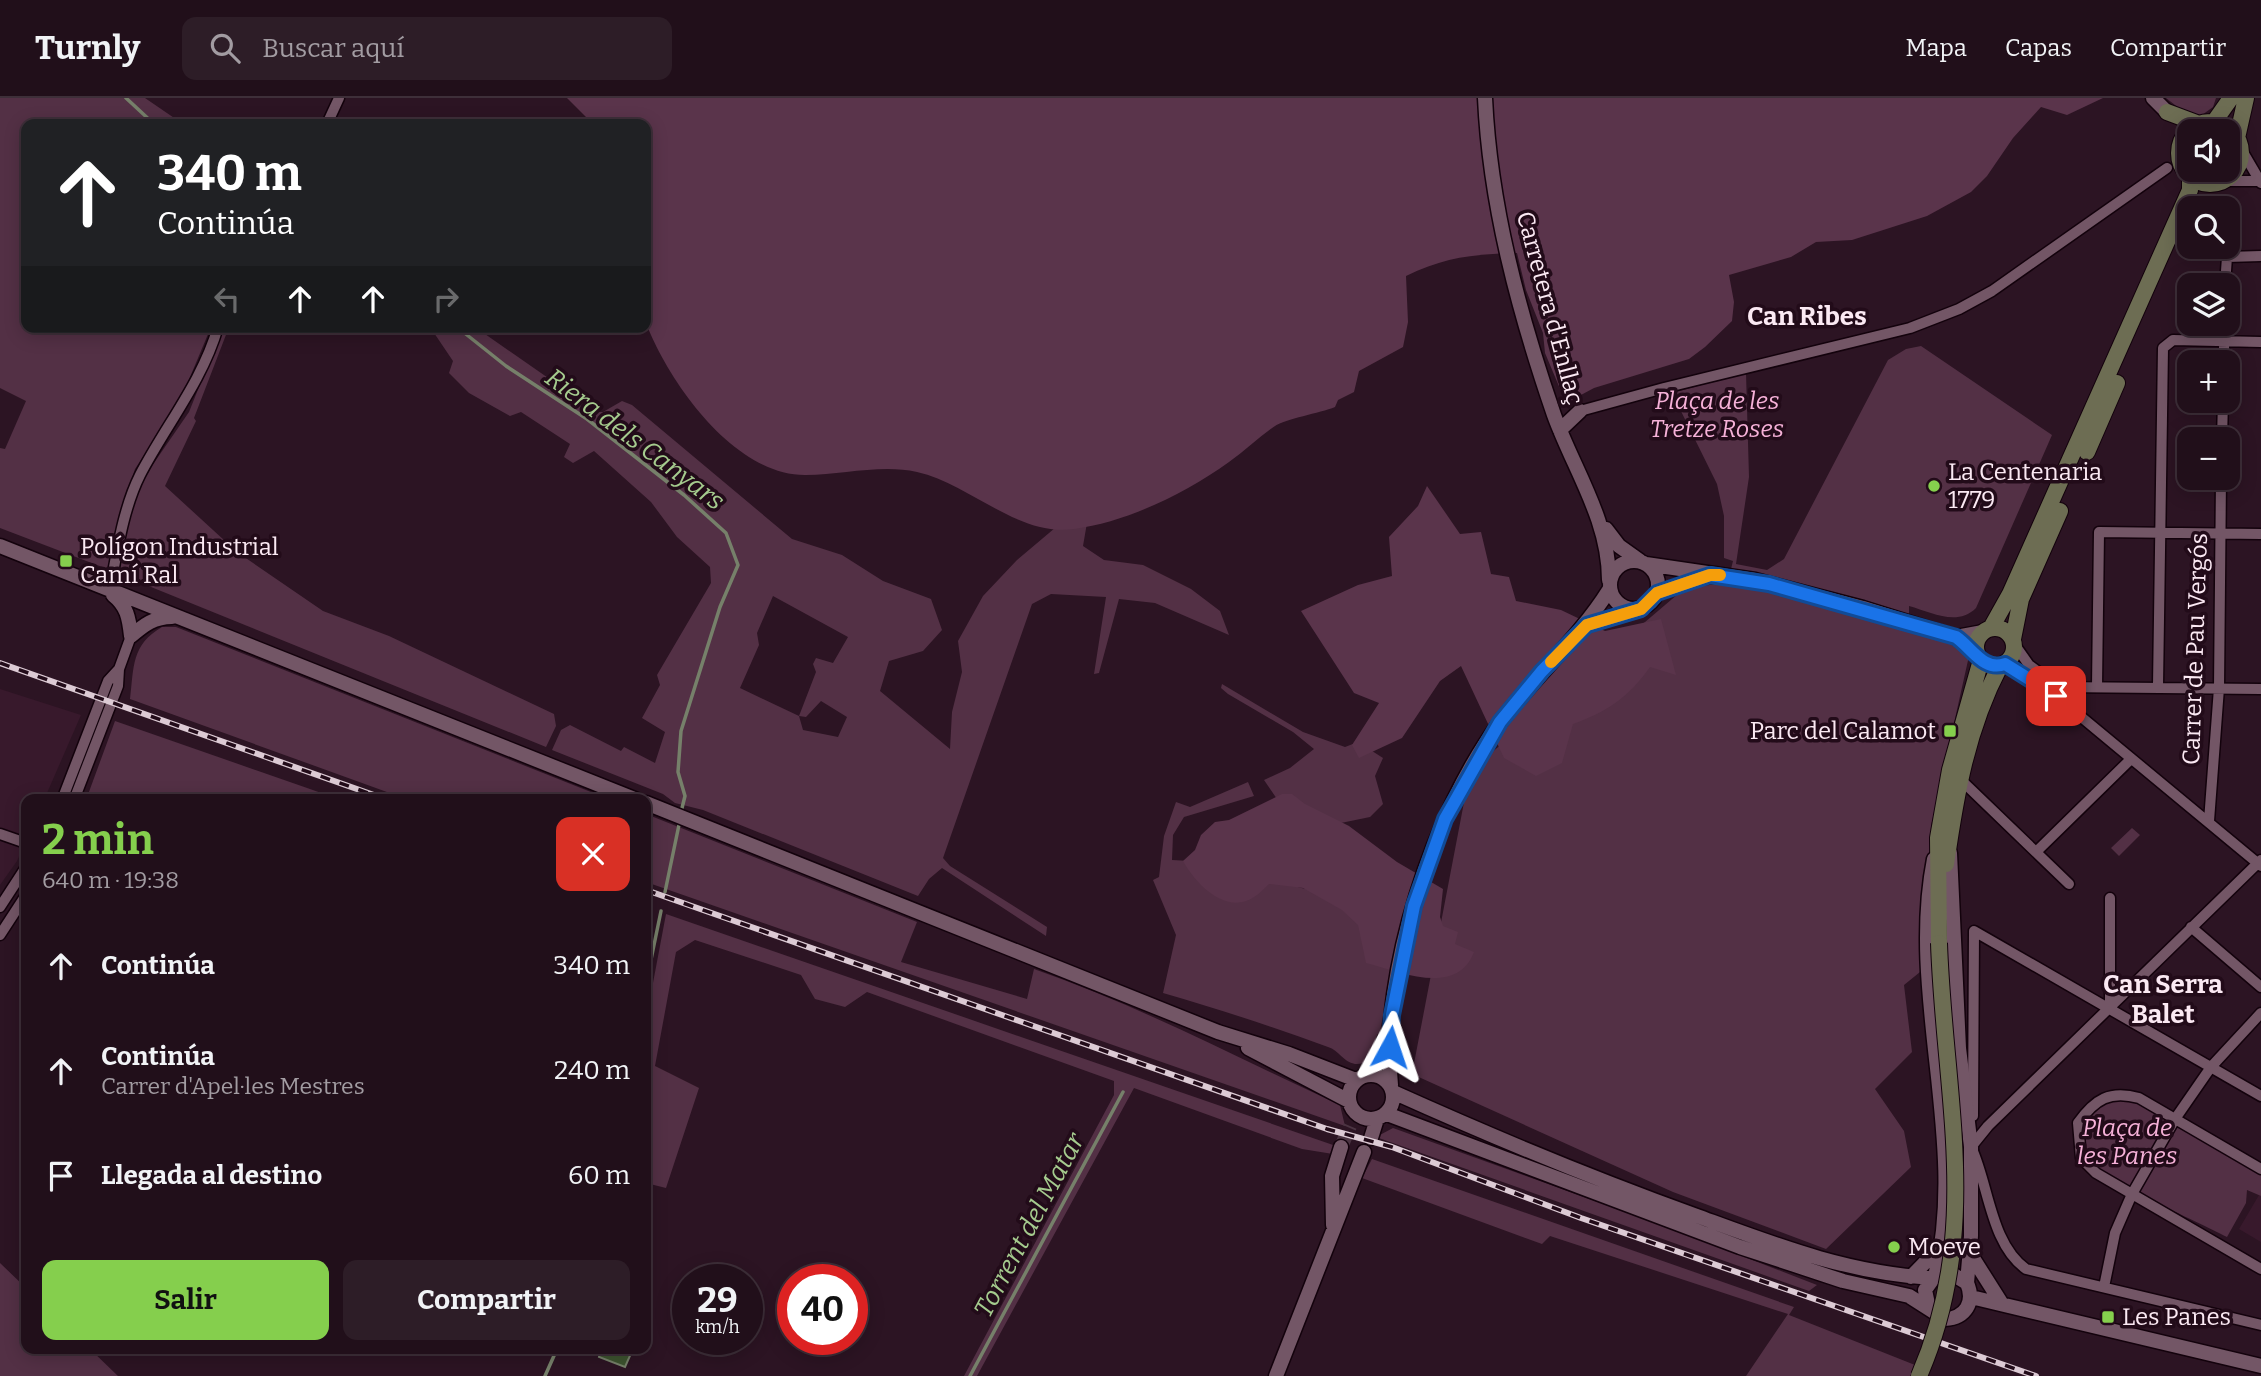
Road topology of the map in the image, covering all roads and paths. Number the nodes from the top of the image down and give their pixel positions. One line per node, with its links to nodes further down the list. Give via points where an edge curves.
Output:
1 (339, 98): 7 (street)
2 (1485, 98): 29 (street, Carretera d'Enllaç, via 1509,264)
3 (2153, 98): 6 (street)
4 (2231, 98): 9 (main road)
5 (2246, 98): 10 (main road)
6 (2167, 112): 8 (main road); 11 (main road)
7 (329, 119)
8 (2192, 119)
9 (2210, 119)
10 (2240, 131)
11 (2177, 140)
12 (2240, 146): 18 (street)
13 (2177, 153): 14 (main road)
14 (2167, 168): 15 (main road); 30 (street, via 1992,291 1959,309 1910,328)
15 (2177, 170)
16 (2189, 182): 46 (main road, via 2190,190 2081,439 2010,594)
17 (2214, 182): 19 (main road)
18 (2260, 182): 19 (street)
19 (2217, 183): 20 (main road)
20 (2205, 196)
21 (2177, 244): 49 (main road, via 2021,599)
22 (2261, 256): 23 (street, via 2227,257)
23 (2226, 273)
24 (216, 333): 41 (street, via 197,381 140,476)
25 (2224, 336): 26 (street)
26 (2224, 342): 27 (street); 28 (street); 34 (street, via 2174,340 2160,356)
27 (2261, 342)
28 (2224, 350)
29 (1553, 410): 30 (street); 31 (street, Carretera d'Enllaç)
30 (1580, 411): 31 (street)
31 (1560, 430): 33 (street, Carretera d'Enllaç)
32 (2221, 490): 35 (street, Carrer de Pau Vergós)
33 (1601, 522): 38 (street, Carretera d'Enllaç, via 1619,546); 40 (street, Carretera d'Enllaç)
34 (2159, 533): 35 (street); 53 (street, via 2099,532); 54 (street)
35 (2219, 533): 36 (street); 55 (street, Carrer de Pau Vergós)
36 (2261, 534)
37 (0, 546): 41 (street)
38 (1643, 563): 39 (street); 40 (street, via 1624,562); 42 (street, via 1657,576)
39 (1710, 575): 42 (street); 48 (street, via 1769,584)
40 (1609, 585): 43 (street, via 1617,604); 45 (street)
41 (106, 588): 44 (street); 47 (street, via 123,602)
42 (1657, 593): 43 (street, via 1648,605)
43 (1632, 610): 45 (street)
44 (176, 617): 47 (street, via 145,623); 62 (street)
45 (1587, 625): 80 (street, via 1500,722 1445,819 1414,906)
46 (1987, 630): 48 (street); 49 (main road, via 2002,628); 50 (main road, via 1977,641)
47 (131, 636): 52 (street)
48 (1956, 637): 50 (street)
49 (2014, 642): 51 (main road, via 2013,655); 57 (street, via 2029,665)
50 (1979, 657): 51 (main road); 66 (main road, via 1950,770)
51 (2002, 665): 57 (street); 59 (main road, via 1980,707)
52 (119, 669): 60 (street, via 108,681); 61 (street, via 118,686)
53 (2097, 686): 54 (street); 57 (street)
54 (2158, 686): 55 (street)
55 (2219, 688): 56 (street); 64 (street, Carrer de Pau Vergós)
56 (2261, 689)
57 (2058, 692): 58 (street)
58 (2131, 759): 64 (street); 68 (street)
59 (1960, 779): 66 (main road); 68 (street)
60 (64, 794)
61 (76, 794)
62 (622, 794)
63 (651, 805): 81 (street)
64 (2209, 821): 69 (street)
65 (0, 834): 67 (street)
66 (1944, 839): 92 (street); 97 (street, via 1931,876 1928,967); 114 (main road, bridge, via 1939,943 1957,1213 1948,1286)
67 (21, 841)
68 (2036, 852): 71 (street)
69 (2260, 863): 75 (street)
70 (21, 874): 74 (street)
71 (2068, 884)
72 (2110, 898): 78 (street)
73 (21, 903): 76 (street)
74 (0, 906)
75 (2191, 927): 77 (street); 78 (street)
76 (0, 935)
77 (2261, 987)
78 (2110, 1008): 82 (street); 92 (street); 92 (street, via 1974,931)
79 (2261, 1013): 82 (street)
80 (1392, 1015): 83 (street, via 1378,1057); 84 (street, via 1388,1059)
81 (1218, 1032): 83 (street); 86 (street)
82 (2211, 1067): 85 (street); 88 (street)
83 (1361, 1077): 84 (street, via 1377,1075); 86 (street, via 1350,1089)
84 (1392, 1088): 87 (street, via 1393,1103); 105 (street, via 1494,1137 1786,1249 1874,1273)
85 (2261, 1096)
86 (1351, 1106): 87 (street, via 1363,1118); 89 (street)
87 (1382, 1116): 90 (street); 110 (street, via 1740,1247 1843,1281 1909,1296)
88 (2175, 1119): 94 (street); 99 (street); 99 (street, via 2122,1093 2095,1103 2078,1123 2081,1158 2095,1173)
89 (1350, 1126)
90 (1371, 1138)
91 (1341, 1147): 95 (street)
92 (1971, 1147): 96 (street); 98 (street)
93 (1364, 1152): 100 (street)
94 (2261, 1169)
95 (1332, 1176): 100 (street); 101 (street)
96 (1972, 1185): 97 (street); 98 (street); 103 (street)
97 (1946, 1189): 102 (street)
98 (1989, 1194): 107 (street, via 2004,1243 2016,1262 2026,1269)
99 (2132, 1194): 104 (street); 107 (street, via 2115,1233)
100 (1344, 1204): 101 (street)
101 (1333, 1230): 113 (street)
102 (1941, 1245): 105 (street); 106 (street)
103 (1970, 1254): 108 (street); 109 (street)
104 (2261, 1269)
105 (1911, 1277): 106 (street)
106 (1933, 1277): 108 (street, via 1957,1274); 110 (street, via 1925,1290)
107 (2104, 1287): 111 (street)
108 (1969, 1290): 109 (street); 110 (street, via 1966,1311 1953,1318)
109 (2002, 1304): 112 (street)
110 (1929, 1310)
111 (2261, 1325)
112 (2261, 1366)
113 (1276, 1376)
114 (1919, 1376)

